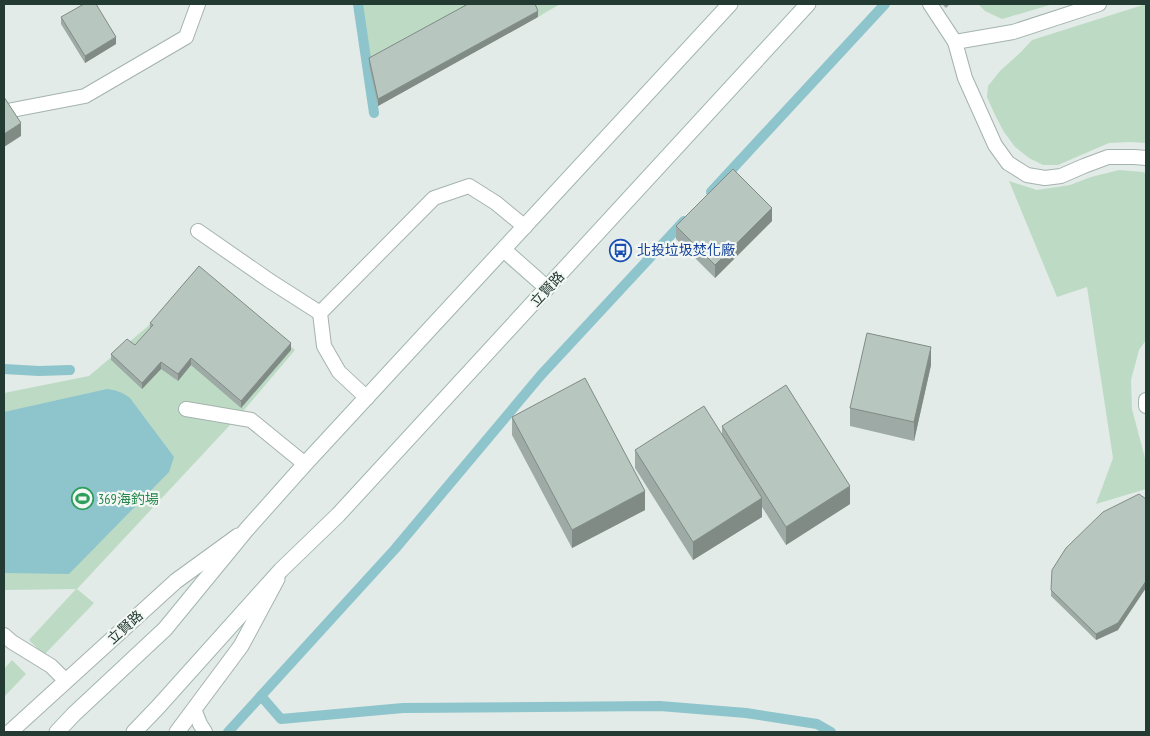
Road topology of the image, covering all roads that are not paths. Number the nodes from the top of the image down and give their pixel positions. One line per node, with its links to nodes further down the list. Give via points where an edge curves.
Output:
1 (198, 4): 7 (lane, via 186,36 85,96)
2 (730, 4): 9 (street, 立賢路)
3 (808, 4): 12 (street, 立賢路)
4 (930, 4): 6 (lane)
5 (1099, 4): 6 (lane, via 1013,32)
6 (955, 42): 8 (lane, via 965,78 995,145 1008,163 1027,175 1062,176 1108,157)
7 (7, 111)
8 (1146, 158)
9 (525, 227): 11 (street, 立賢路); 13 (lane, via 469,186 434,198)
10 (198, 231): 13 (lane)
11 (504, 250): 12 (street); 14 (street, 立賢路)
12 (547, 288): 20 (street, 立賢路, via 338,515)
13 (320, 313): 14 (lane, via 324,346 339,372)
14 (367, 398): 18 (street, 立賢路)
15 (1146, 400): 16 (lane)
16 (1146, 406)
17 (186, 409): 18 (lane, via 251,420)
18 (305, 464): 19 (street, 立賢路)
19 (247, 529): 22 (street, 立賢路, via 176,581); 24 (street, 立賢路, via 165,629)
20 (281, 570): 23 (street, 立賢路, via 241,646); 28 (street, 立賢路)
21 (7, 641): 22 (lane, via 51,666)
22 (66, 681): 25 (street, 立賢路)
23 (194, 709): 29 (street, 立賢路); 30 (lane)
24 (74, 714): 26 (street); 27 (street, 立賢路)
25 (10, 732)
26 (51, 732)
27 (57, 732)
28 (134, 732)
29 (176, 732)
30 (205, 732)

